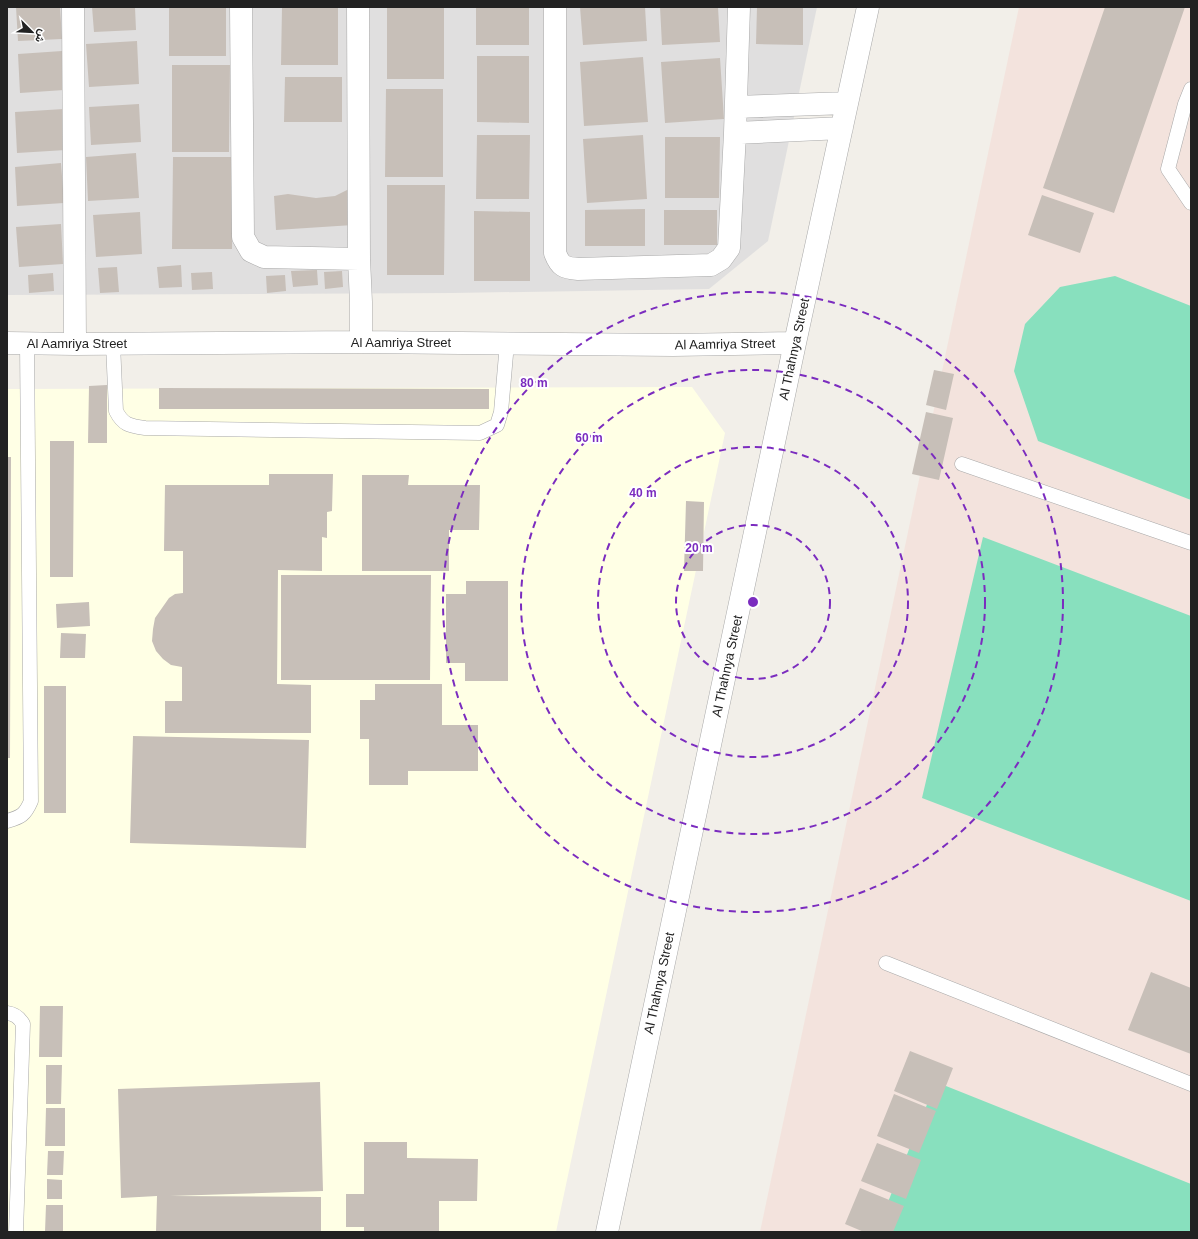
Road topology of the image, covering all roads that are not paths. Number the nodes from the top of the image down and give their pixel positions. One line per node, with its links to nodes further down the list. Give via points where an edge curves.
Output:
1 (73, 7): 18 (street)
2 (241, 7): 13 (street, via 243,237 251,251 264,257)
3 (358, 7): 13 (street)
4 (555, 7): 11 (street, via 555,253 559,262 567,269 711,265 722,259 728,248)
5 (739, 7): 9 (street)
6 (868, 7): 8 (street, Al Thahnya Street)
7 (1191, 89): 12 (lane, via 1168,168)
8 (847, 103): 9 (street); 10 (street, Al Thahnya Street)
9 (736, 107): 11 (street)
10 (842, 128): 11 (street); 17 (street, Al Thahnya Street)
11 (736, 133)
12 (1191, 203)
13 (359, 259): 14 (street)
14 (361, 342): 16 (street, Al Aamriya Street); 19 (street, Al Aamriya Street)
15 (17, 343): 18 (street, Al Aamriya Street); 22 (lane, via 31,801 22,816)
16 (507, 343): 17 (street, Al Aamriya Street); 19 (lane, via 501,412 497,425 480,433 131,426 120,420 116,411)
17 (795, 343): 27 (street, Al Thahnya Street)
18 (75, 344): 19 (street, Al Aamriya Street)
19 (113, 344)
20 (962, 464): 21 (lane)
21 (1191, 543)
22 (7, 821)
23 (886, 963): 25 (lane)
24 (7, 1013): 26 (lane, via 20,1018 23,1024)
25 (1191, 1084)
26 (16, 1232)
27 (607, 1232)

